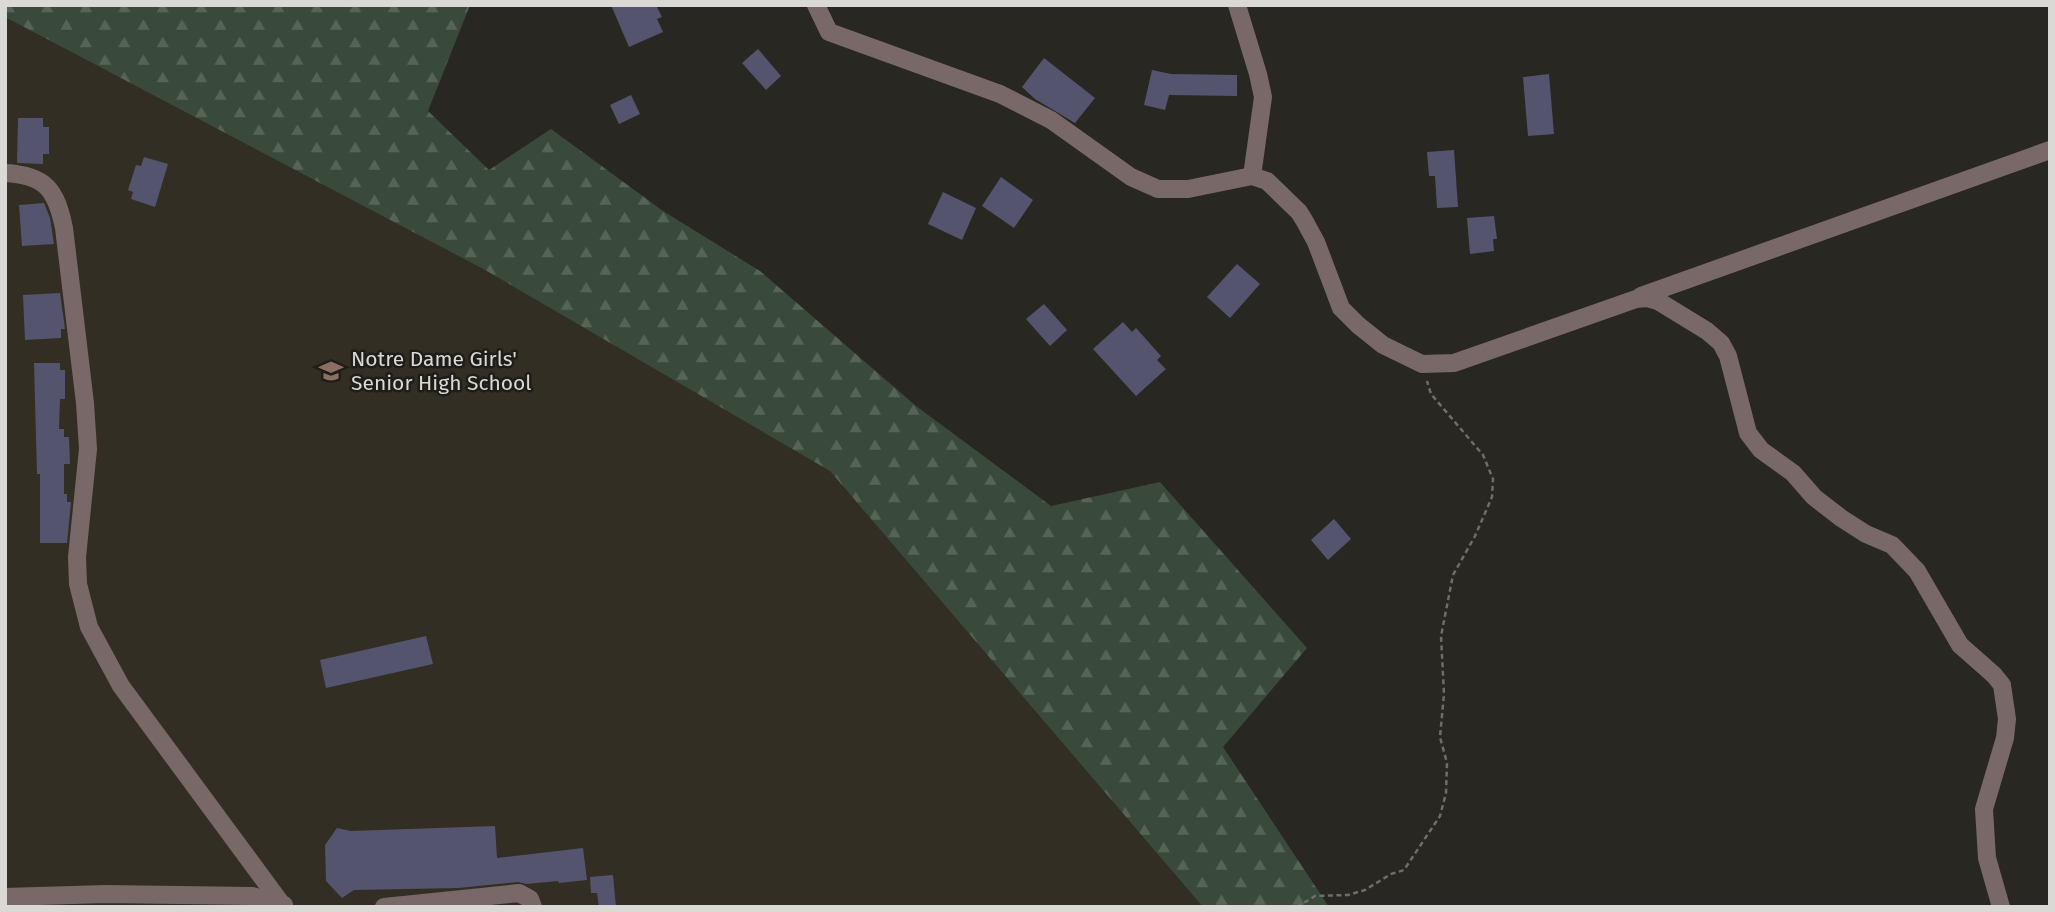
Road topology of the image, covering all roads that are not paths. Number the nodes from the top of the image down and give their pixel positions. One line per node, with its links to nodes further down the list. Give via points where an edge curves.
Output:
1 (816, 5): 5 (street, via 829,32 1000,94 1051,120 1131,177 1158,189 1188,189)
2 (1237, 5): 5 (street, via 1263,97)
3 (2050, 150): 6 (street)
4 (5, 173): 8 (street, via 26,174 42,182 58,201 64,228 87,426 77,557 78,584 89,627 121,685)
5 (1252, 176): 6 (street, via 1267,181 1299,212 1316,242 1341,308 1383,345 1422,364 1454,363)
6 (1636, 299): 11 (street, via 1658,301 1721,343 1748,433 1761,450 1841,518 1892,545 1917,571 1960,645 2002,685 2005,738 1984,809 1987,858)
7 (5, 897): 8 (street, via 252,896)
8 (285, 905)
9 (384, 907): 10 (street, via 519,893 530,899)
10 (533, 907)
11 (2001, 907)

